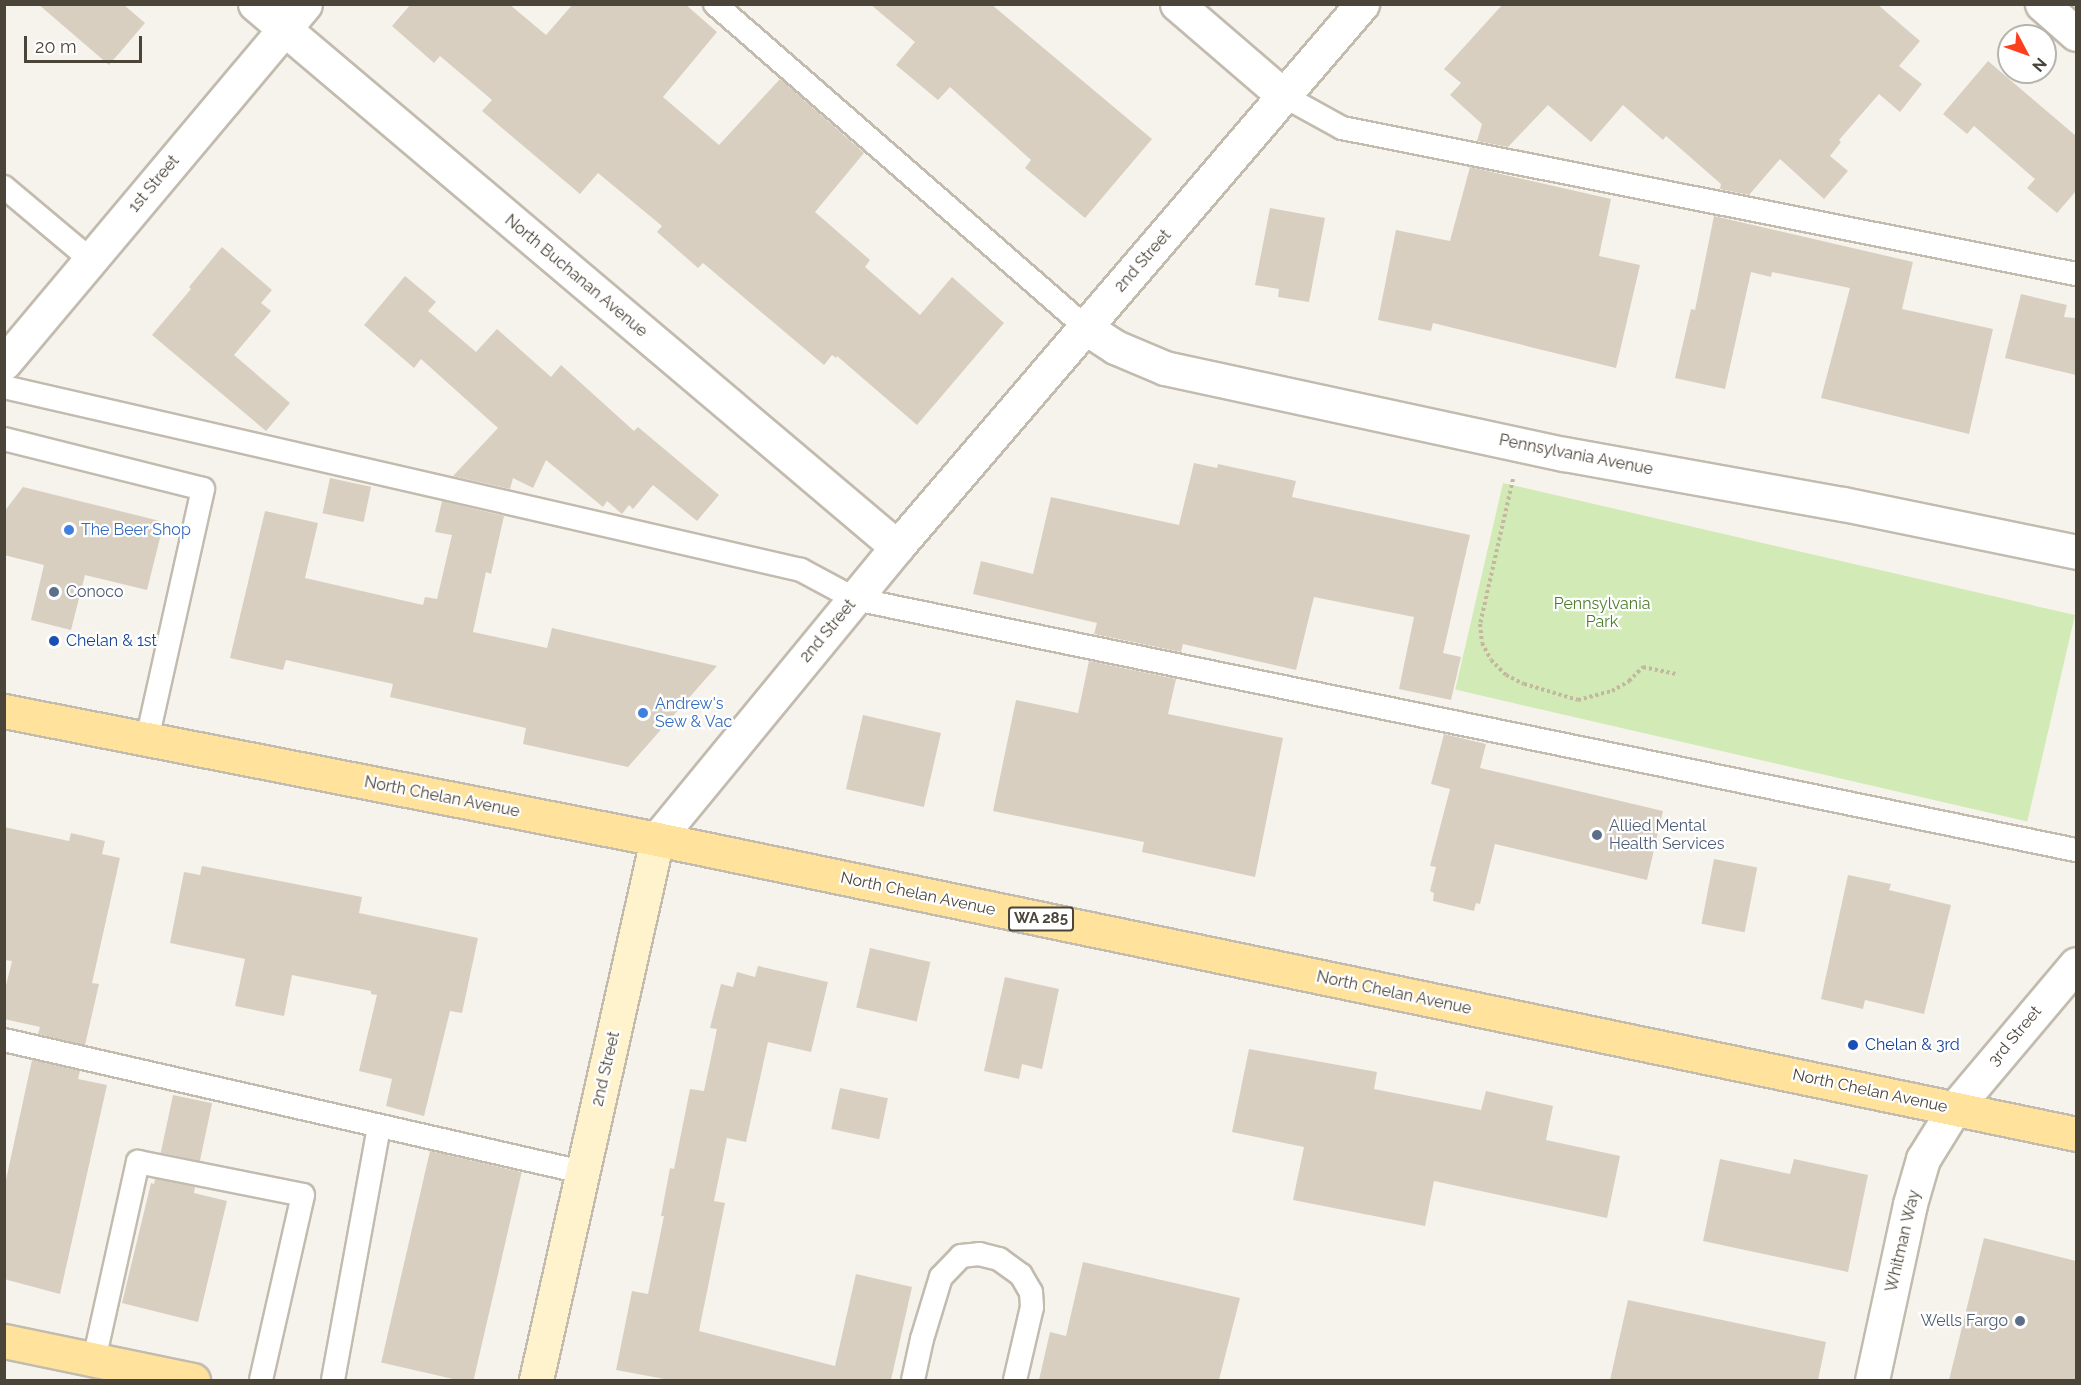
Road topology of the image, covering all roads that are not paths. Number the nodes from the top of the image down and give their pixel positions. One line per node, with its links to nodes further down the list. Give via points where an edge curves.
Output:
1 (255, 4): 7 (street, North Buchanan Avenue)
2 (305, 4): 7 (street, 1st Street)
3 (715, 4): 13 (lane)
4 (1177, 4): 9 (street)
5 (1362, 4): 9 (street, 2nd Street)
6 (2042, 4): 8 (street)
7 (284, 29): 11 (street, 1st Street); 17 (street, North Buchanan Avenue)
8 (2076, 34)
9 (1284, 96): 12 (lane, via 1342,128); 13 (street, 2nd Street)
10 (4, 187): 11 (lane)
11 (91, 260): 14 (street, 1st Street)
12 (2076, 274)
13 (1086, 328): 17 (street, 2nd Street); 18 (street, Pennsylvania Avenue, via 1115,347 1165,368 1521,445 1843,504)
14 (4, 363)
15 (4, 387): 19 (lane, via 801,570)
16 (4, 440): 21 (lane, via 203,489)
17 (897, 547): 19 (street, 2nd Street)
18 (2076, 552)
19 (855, 599): 22 (street, 2nd Street); 23 (lane)
20 (4, 711): 21 (main road, North Chelan Avenue / WA 285)
21 (147, 739): 22 (main road, North Chelan Avenue / WA 285)
22 (657, 839): 26 (main road, North Chelan Avenue / WA 285); 29 (street, 2nd Street)
23 (2076, 850)
24 (2076, 964): 26 (street, 3rd Street)
25 (4, 1040): 27 (lane)
26 (1954, 1109): 28 (main road, North Chelan Avenue / WA 285); 38 (street, Whitman Way, via 1923,1159)
27 (380, 1126): 29 (lane); 34 (lane)
28 (2076, 1134)
29 (582, 1172): 35 (street, 2nd Street)
30 (4, 1341): 31 (main road)
31 (94, 1360): 32 (main road); 33 (lane, via 138,1162 303,1195)
32 (193, 1380)
33 (261, 1380)
34 (333, 1380)
35 (536, 1380)
36 (913, 1380): 37 (lane, via 941,1277 961,1256 978,1254 999,1259 1021,1275 1031,1292 1032,1307)
37 (1016, 1380)
38 (1872, 1380)

